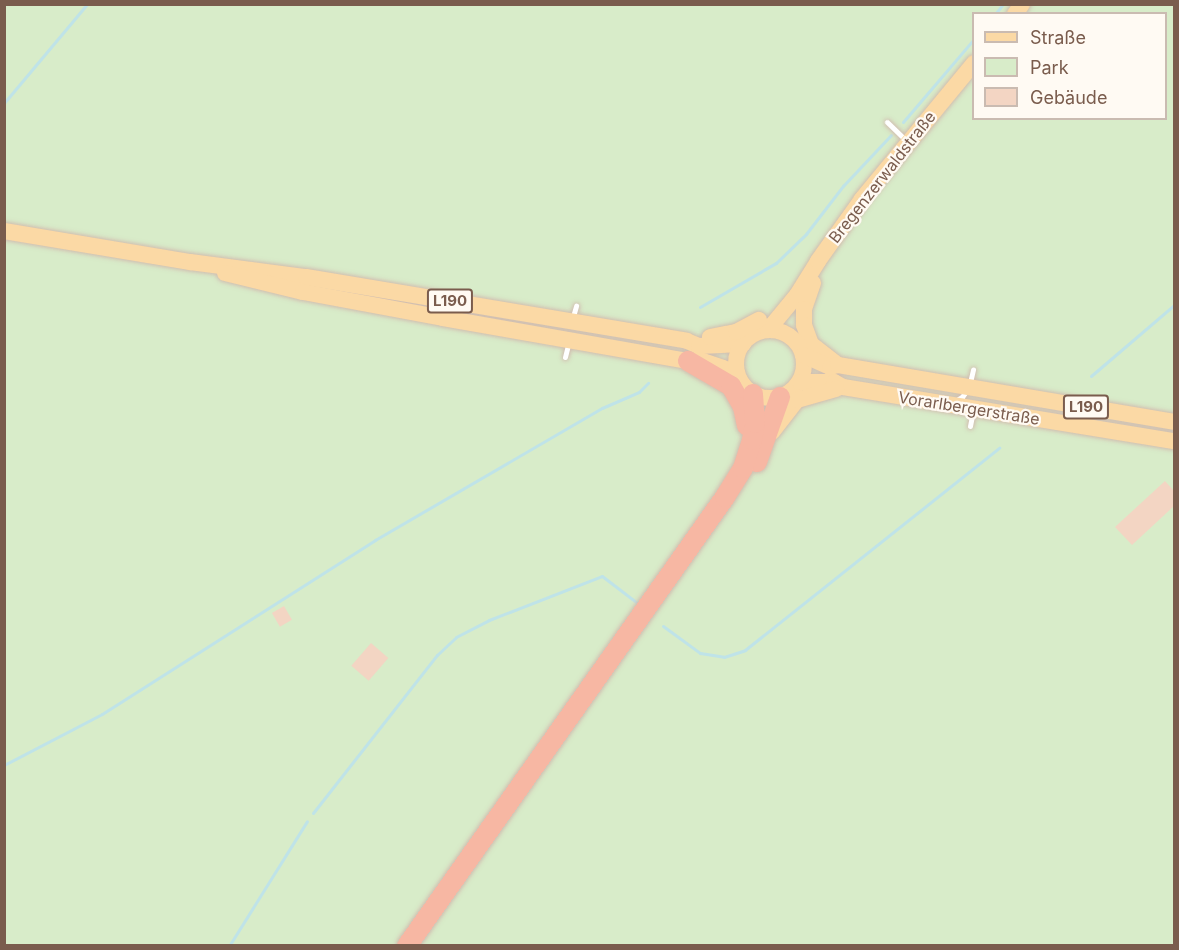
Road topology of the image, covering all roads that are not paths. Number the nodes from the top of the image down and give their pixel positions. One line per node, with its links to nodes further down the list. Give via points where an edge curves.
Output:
1 (972, 65): 3 (main road, Bregenzerwaldstraße)
2 (887, 122): 3 (lane)
3 (908, 142): 5 (main road, Bregenzerwaldstraße)
4 (4, 231): 6 (main road, L190)
5 (818, 261): 7 (main road, Bregenzerwaldstraße); 11 (main road, via 804,269 764,318 736,332); 16 (main road, via 804,309 804,325 811,344)
6 (190, 262): 8 (main road, L190, via 574,314); 10 (main road, L190, via 303,292)
7 (797, 295): 9 (main road, Bregenzerwaldstraße); 13 (main road, Bregenzerwaldstraße, via 791,324)
8 (622, 330): 10 (main road, L190, via 608,337 578,333); 11 (main road, L190)
9 (768, 330): 12 (main road, L190); 13 (main road, Vorarlbergerstraße / L190, via 783,332)
10 (569, 340): 14 (lane); 15 (main road, L190)
11 (687, 340): 12 (main road, L190, via 710,346)
12 (743, 344): 18 (main road, via 736,359)
13 (799, 347): 16 (main road, Vorarlbergerstraße / L190, via 822,365); 19 (main road, via 805,370)
14 (565, 357)
15 (688, 361): 18 (main road, L190, via 708,362); 30 (highway, via 721,379 738,395 747,428)
16 (838, 365): 21 (main road, Vorarlbergerstraße / L190)
17 (974, 369): 21 (lane)
18 (737, 373): 22 (main road)
19 (800, 382): 20 (main road, Vorarlbergerstraße / L190, via 828,381); 23 (main road)
20 (843, 387): 24 (main road, Vorarlbergerstraße / L190); 28 (main road, via 797,400)
21 (969, 387): 24 (lane, via 962,398); 26 (main road, Vorarlbergerstraße / L190)
22 (753, 394): 23 (main road, via 761,398); 30 (highway, via 755,423)
23 (780, 397): 28 (highway)
24 (949, 404): 25 (main road, Vorarlbergerstraße / L190)
25 (973, 408): 27 (lane); 29 (main road, Vorarlbergerstraße / L190)
26 (1174, 422)
27 (970, 426)
28 (767, 437): 32 (highway, via 752,476 727,513)
29 (1174, 441)
30 (748, 456): 31 (highway, via 689,550)
31 (407, 945)
32 (423, 945)

